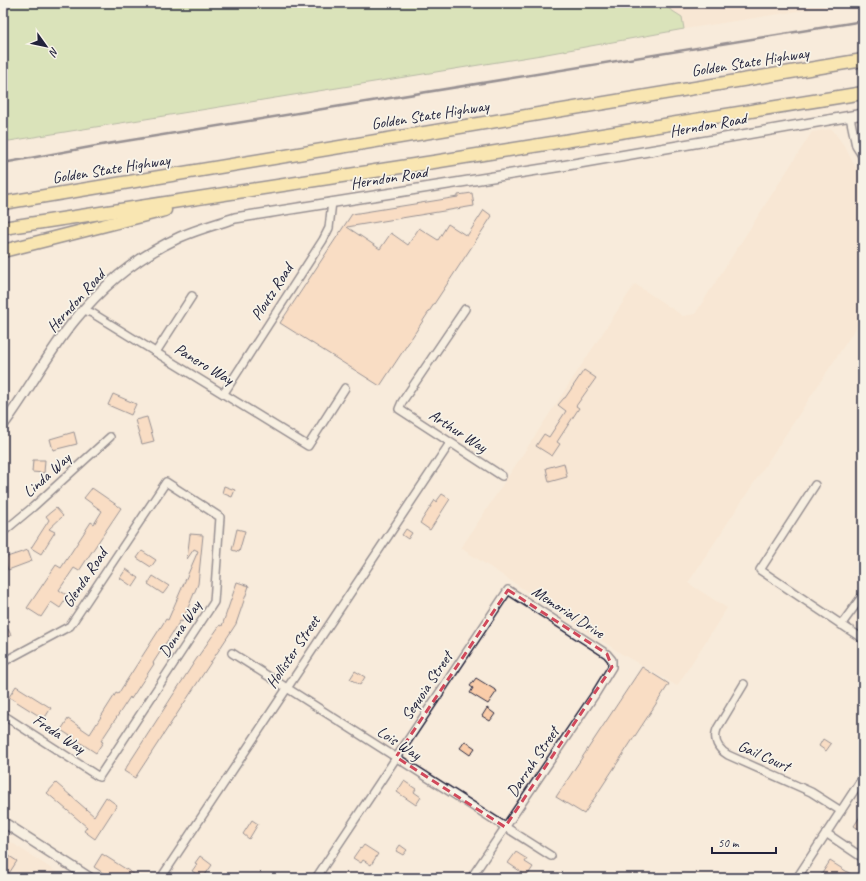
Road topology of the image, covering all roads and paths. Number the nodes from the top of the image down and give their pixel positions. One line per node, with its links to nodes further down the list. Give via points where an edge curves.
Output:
1 (863, 60): 8 (highway, Golden State Highway)
2 (863, 93): 6 (highway)
3 (863, 114): 4 (street, Herndon Road)
4 (850, 117): 5 (street, via 856,146); 7 (street, Herndon Road)
5 (863, 157)
6 (230, 193): 9 (highway); 10 (highway)
7 (332, 202): 13 (street, Herndon Road, via 235,218 181,237 154,250 125,271); 16 (street, Ploutz Road, via 329,228 323,240)
8 (3, 203)
9 (3, 228)
10 (3, 251)
11 (192, 296): 14 (street)
12 (465, 309): 19 (street, Arthur Way, via 399,409)
13 (84, 310): 14 (street, Panero Way); 17 (street, Herndon Road, via 61,339)
14 (156, 352): 16 (street, Panero Way)
15 (345, 388): 16 (street, Panero Way, via 308,446)
16 (224, 393)
17 (3, 425)
18 (110, 437): 23 (street, Linda Way)
19 (450, 443): 20 (street, Arthur Way); 32 (street, Hollister Street)
20 (502, 476)
21 (166, 482): 30 (street, Glenda Road, via 70,626); 35 (street, Donna Way, via 220,517 214,602)
22 (815, 485): 26 (street, via 760,570)
23 (3, 532)
24 (508, 590): 29 (street, Memorial Drive, via 608,654); 34 (street, Sequoia Street)
25 (863, 595): 26 (street)
26 (841, 626): 27 (street)
27 (863, 639)
28 (232, 653): 32 (street, Lois Way)
29 (612, 660): 39 (street, Darrah Street, via 612,667 596,693)
30 (3, 662)
31 (744, 684): 37 (street, Gail Court, via 716,728 715,736 719,747 728,755 811,792)
32 (287, 688): 34 (street, Lois Way); 44 (street, Hollister Street)
33 (3, 715): 35 (street, Freda Way)
34 (396, 757): 39 (street, Lois Way); 45 (street, Sequoia Street)
35 (99, 777)
36 (863, 777): 37 (street)
37 (841, 811): 40 (street)
38 (3, 822): 43 (street)
39 (505, 827): 41 (street, Lois Way); 46 (street, Darrah Street)
40 (826, 833): 42 (street); 47 (street)
41 (551, 856)
42 (863, 858)
43 (90, 878)
44 (161, 878)
45 (316, 878)
46 (471, 878)
47 (796, 878)

